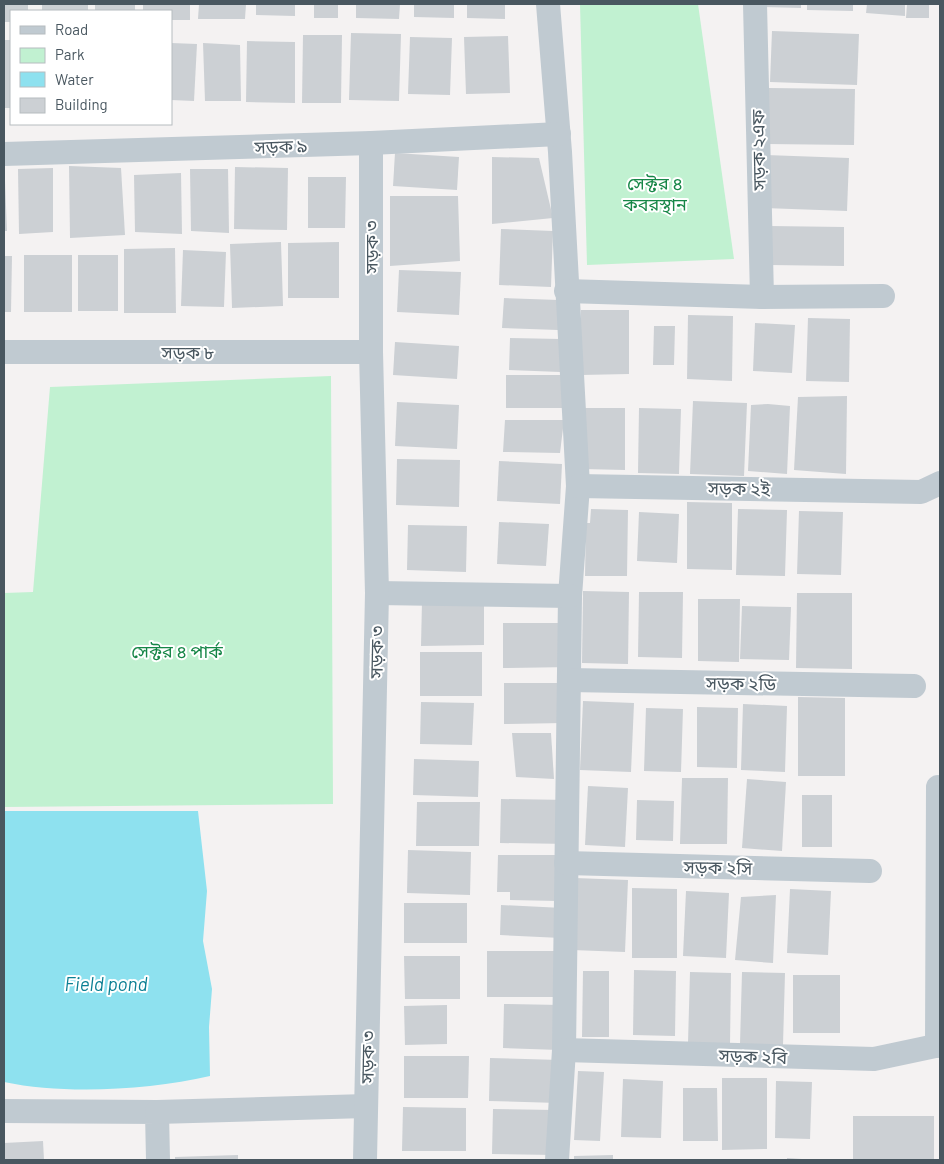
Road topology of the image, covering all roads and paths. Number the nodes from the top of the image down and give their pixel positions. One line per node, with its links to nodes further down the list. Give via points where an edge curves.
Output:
1 (548, 4): 3 (street)
2 (755, 4): 8 (street, সড়ক ২এফ)
3 (559, 134): 4 (street, সড়ক ৯); 6 (street)
4 (371, 143): 5 (street, সড়ক ৯); 10 (street, সড়ক ৩)
5 (4, 154)
6 (566, 291): 8 (street); 12 (street)
7 (883, 296): 8 (street)
8 (762, 297)
9 (4, 352): 10 (street, সড়ক ৮)
10 (371, 352): 13 (street, সড়ক ৩)
11 (940, 483): 12 (street, সড়ক ২ই, via 921,492)
12 (578, 486): 14 (street)
13 (377, 593): 14 (street); 22 (street, সড়ক ৩)
14 (570, 596): 15 (street)
15 (569, 680): 16 (street, সড়ক ২ডি); 18 (street)
16 (914, 686)
17 (938, 787): 20 (street)
18 (566, 863): 19 (street, সড়ক ২সি); 21 (street)
19 (870, 871)
20 (939, 1045): 21 (street, সড়ক ২বি, via 874,1059)
21 (564, 1050): 27 (street)
22 (366, 1106): 24 (street); 26 (street, সড়ক ৩)
23 (4, 1111): 24 (street)
24 (158, 1112): 25 (street)
25 (158, 1160)
26 (365, 1160)
27 (557, 1160)

